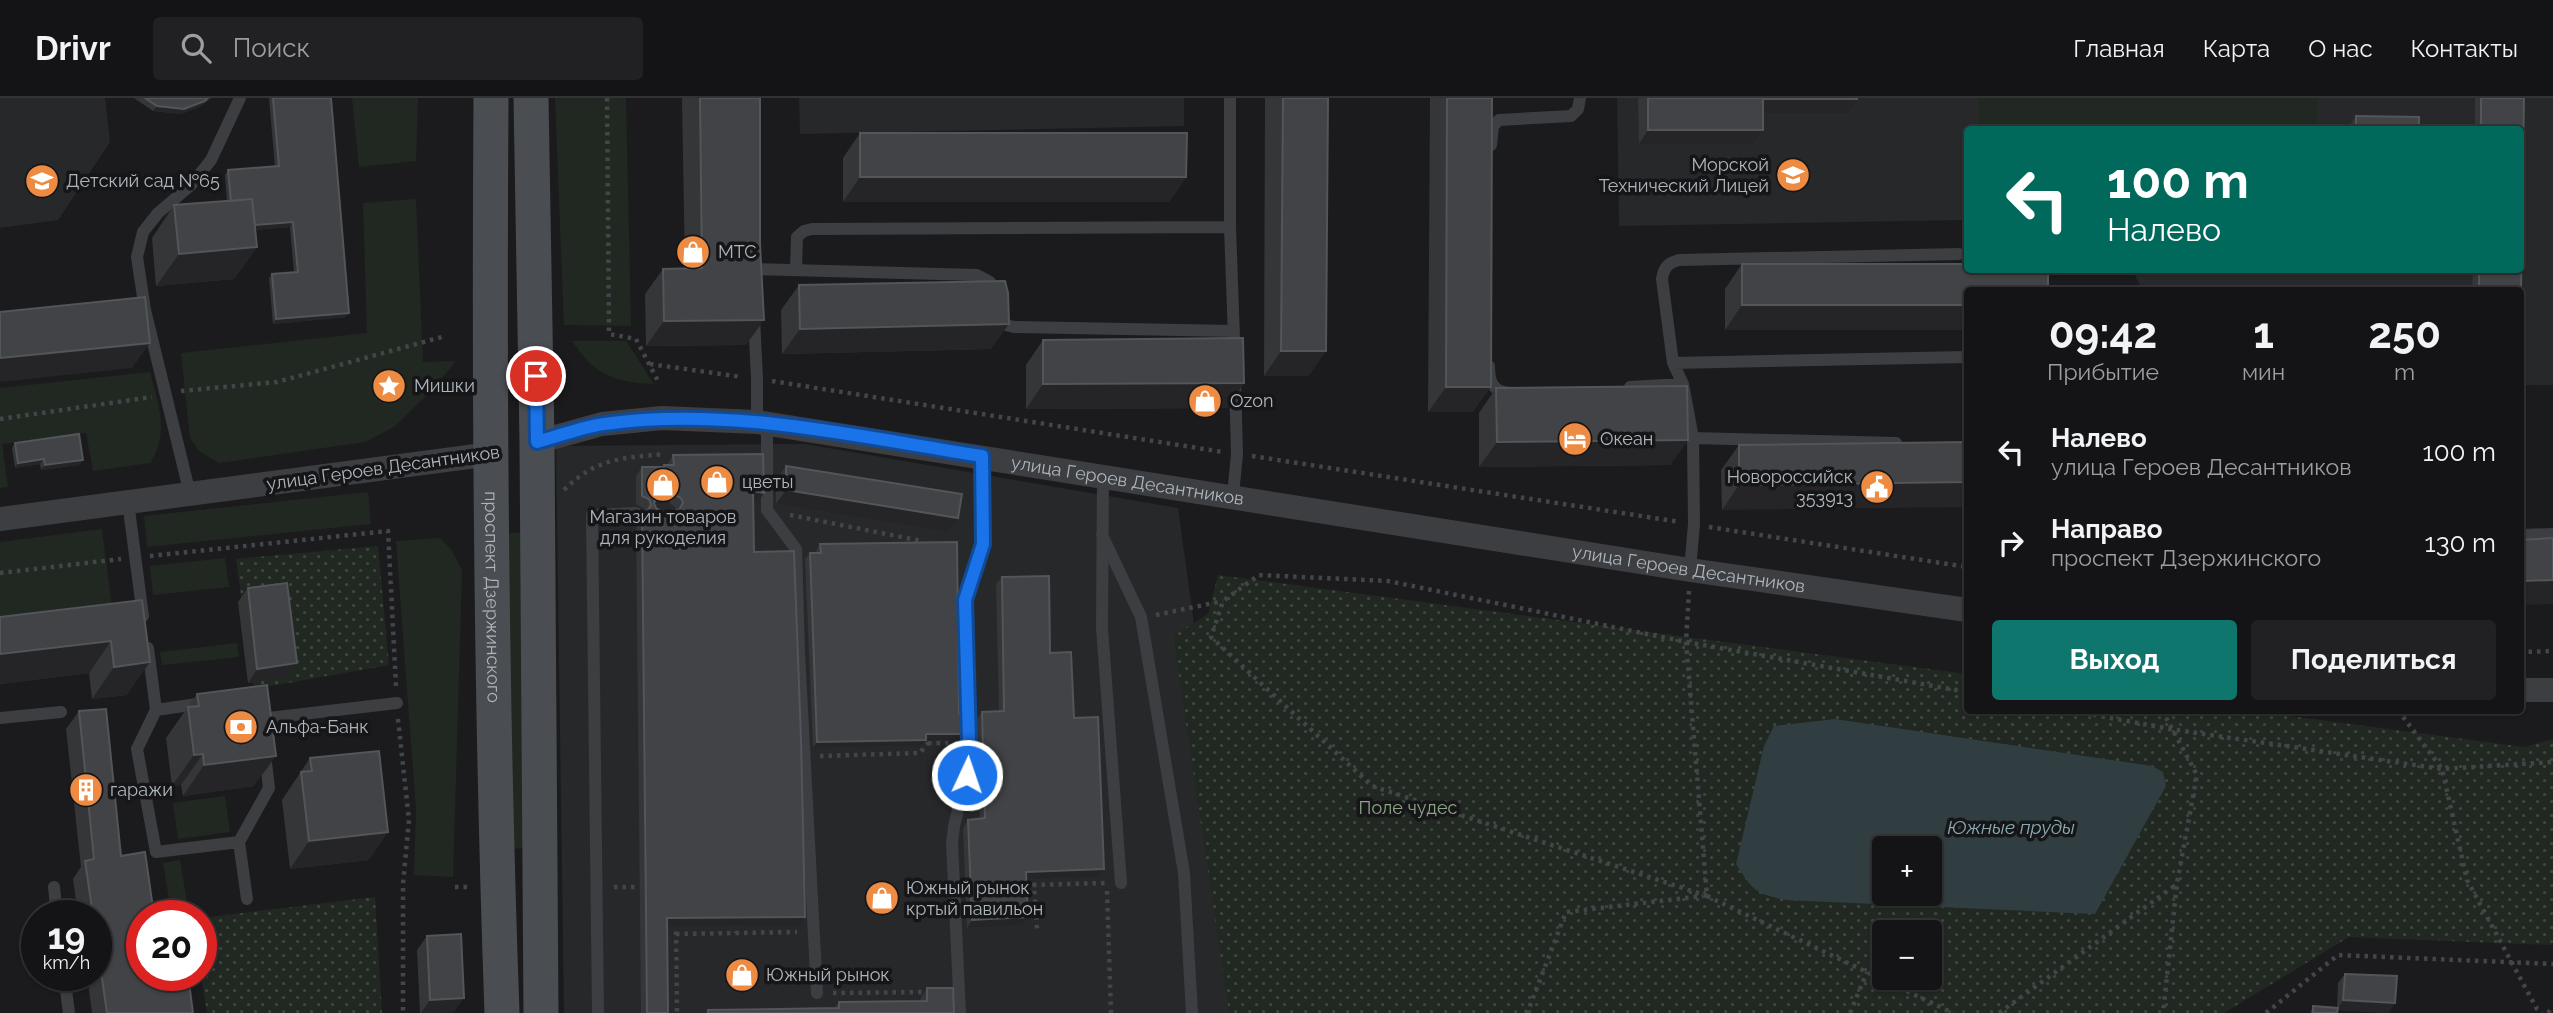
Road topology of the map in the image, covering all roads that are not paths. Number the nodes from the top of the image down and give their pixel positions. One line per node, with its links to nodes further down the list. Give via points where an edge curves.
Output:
1 (240, 98): 26 (lane, via 211,160 143,232 137,257 138,311)
2 (491, 98): 23 (street, проспект Дзержинского)
3 (531, 98): 21 (street)
4 (1230, 98): 7 (lane)
5 (1580, 98): 6 (lane, via 1572,116 1499,120 1491,135)
6 (1490, 162)
7 (1230, 227): 9 (lane, via 812,229 797,237); 12 (lane)
8 (1959, 254): 15 (lane, via 1670,262 1662,279)
9 (796, 269): 10 (lane, via 751,262); 12 (lane, via 977,275 990,282 1000,320 1014,327)
10 (752, 283)
11 (753, 310): 19 (lane)
12 (1234, 331): 27 (lane, via 1237,454)
13 (1489, 351): 18 (lane, via 1493,386 1500,392)
14 (1964, 357): 15 (lane)
15 (1673, 363): 16 (lane)
16 (1683, 384): 17 (lane); 20 (lane)
17 (1618, 388)
18 (1527, 392)
19 (762, 423): 21 (street, улица Героев Десантников, via 662,418 602,424); 24 (street, улица Героев Десантников); 53 (lane, via 767,510 796,549)
20 (1693, 438): 22 (lane); 34 (lane)
21 (537, 442): 23 (street, улица Героев Десантников); 56 (street)
22 (1912, 443)
23 (491, 454): 26 (street, улица Героев Десантников); 55 (street, проспект Дзержинского)
24 (982, 456): 25 (street, улица Героев Десантников); 59 (lane, via 983,544 965,600 967,775 952,843)
25 (1103, 475): 27 (street, улица Героев Десантников); 32 (lane)
26 (190, 494): 28 (street, улица Героев Десантников)
27 (1233, 495): 34 (street, улица Героев Десантников)
28 (128, 502): 30 (street, улица Героев Десантников); 36 (lane)
29 (636, 513): 58 (lane, via 592,515)
30 (0, 519)
31 (2553, 534): 33 (lane)
32 (1102, 535): 48 (lane, via 1102,628); 60 (lane, via 1141,617 1184,873)
33 (2524, 535)
34 (1690, 570): 35 (street, улица Героев Десантников)
35 (1964, 610)
36 (145, 626)
37 (146, 640): 42 (lane)
38 (2524, 690): 39 (street)
39 (2553, 690)
40 (219, 701): 42 (lane)
41 (397, 703): 45 (lane, via 260,714)
42 (156, 710): 47 (lane, via 137,749 156,852)
43 (61, 712): 44 (lane)
44 (0, 719)
45 (262, 733)
46 (264, 747): 47 (lane, via 269,788)
47 (239, 842): 50 (lane)
48 (1121, 883)
49 (54, 887): 51 (lane)
50 (247, 899)
51 (55, 900)
52 (66, 991): 54 (lane)
53 (817, 993)
54 (69, 1013)
55 (502, 1013)
56 (541, 1013)
57 (585, 1013): 58 (lane)
58 (598, 1013)
59 (960, 1013)
60 (1192, 1013)

